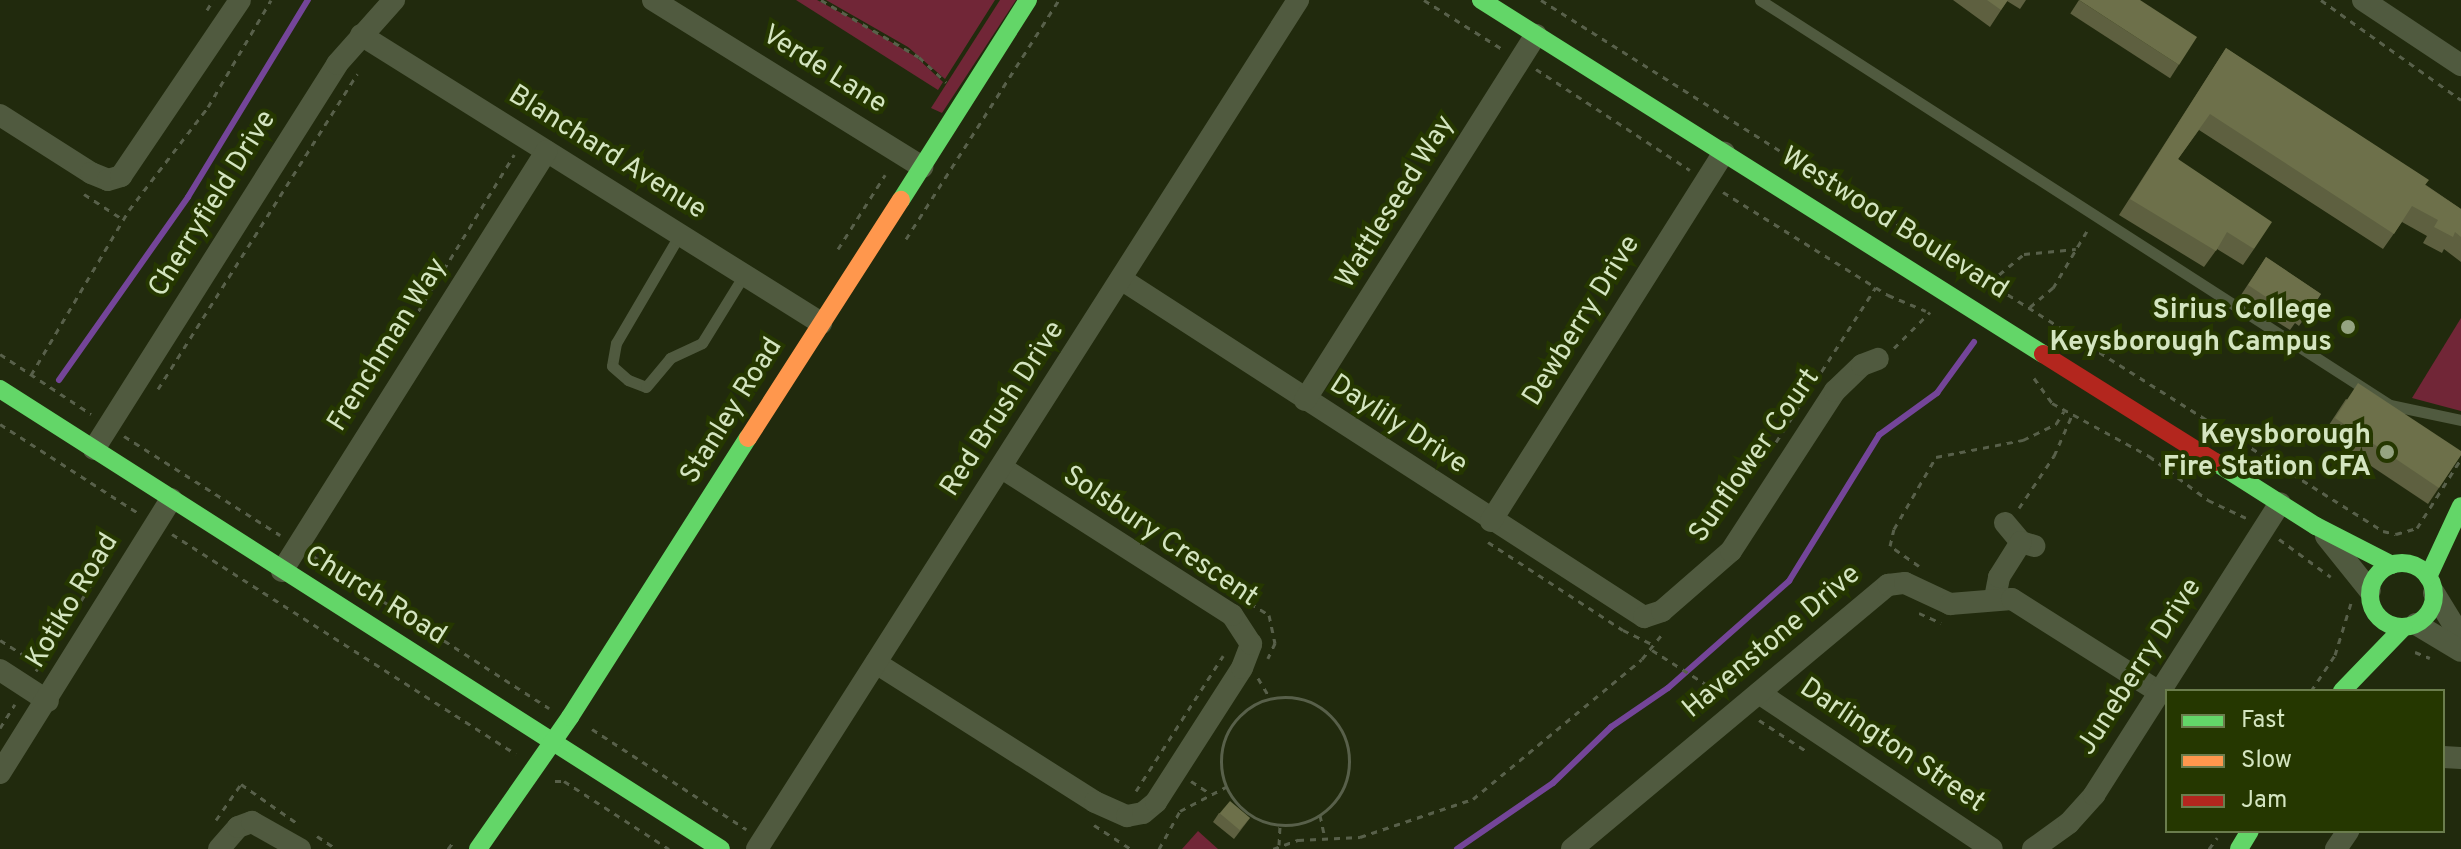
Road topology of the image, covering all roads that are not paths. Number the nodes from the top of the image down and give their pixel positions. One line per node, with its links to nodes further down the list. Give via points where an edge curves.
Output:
1 (240, 0): 12 (street, via 121,176 108,180 91,173)
2 (394, 0): 9 (street, Cherryfield Drive)
3 (653, 0): 15 (street, Verde Lane)
4 (1028, 0): 15 (street, Stanley Road)
5 (1298, 0): 18 (street, Red Brush Drive)
6 (1481, 0): 10 (street, Westwood Boulevard)
7 (1760, 0): 23 (lane, via 2390,405)
8 (2363, 0): 11 (street)
9 (361, 35): 13 (street, Blanchard Avenue); 24 (street, Cherryfield Drive, via 337,64 118,432)
10 (1536, 35): 14 (street, Westwood Boulevard); 22 (street, Wattleseed Way)
11 (2461, 65)
12 (0, 115)
13 (546, 151): 16 (street, Blanchard Avenue); 33 (street, Frenchman Way)
14 (1724, 152): 27 (street, Westwood Boulevard); 30 (street, Dewberry Drive)
15 (922, 167): 19 (street, Stanley Road)
16 (681, 234): 17 (street, Blanchard Avenue); 17 (lane, via 616,343 612,366 628,380 646,387 670,358 702,343)
17 (744, 275): 19 (street, Blanchard Avenue)
18 (1121, 279): 22 (street, Daylily Drive); 25 (street, Red Brush Drive)
19 (821, 323): 48 (street, Stanley Road)
20 (1878, 359): 37 (street, Sunflower Court, via 1862,365 1835,391 1731,551 1662,611)
21 (0, 389): 24 (street, Church Road)
22 (1305, 400): 30 (street, Daylily Drive)
23 (2461, 420)
24 (94, 449): 26 (street, Church Road)
25 (1001, 467): 41 (street, Red Brush Drive); 41 (street, Solsbury Crescent, via 1232,615 1251,644 1242,668 1156,802 1143,813 1127,816 1095,802)
26 (171, 499): 33 (street, Church Road); 47 (street, Kotiko Road, via 146,518)
27 (2280, 503): 29 (street, Westwood Boulevard); 45 (street, Juneberry Drive)
28 (2457, 512): 32 (street); 34 (street)
29 (2316, 526): 32 (street, Westwood Boulevard); 36 (street, Westwood Boulevard)
30 (1483, 528): 37 (street, Daylily Drive)
31 (2019, 535): 35 (street)
32 (2397, 564): 34 (street); 36 (street, via 2377,575)
33 (282, 571): 48 (street, Church Road)
34 (2431, 585): 38 (street, via 2430,611); 39 (street)
35 (1995, 598): 45 (street, Havenstone Drive, via 2020,603); 46 (street, Havenstone Drive, via 1950,604 1905,583 1888,585)
36 (2365, 598): 38 (street, via 2386,623); 43 (street, via 2365,638)
37 (1644, 617)
38 (2410, 626): 40 (street); 44 (street)
39 (2461, 637)
40 (2461, 651)
41 (876, 663): 50 (street, Red Brush Drive)
42 (0, 670): 47 (street)
43 (2342, 689)
44 (2343, 689)
45 (2159, 692): 57 (street, Juneberry Drive, via 2094,795 2069,823)
46 (1767, 699): 55 (street, Havenstone Drive); 56 (street, Darlington Street)
47 (48, 701): 49 (street, Kotiko Road)
48 (554, 742): 53 (street, Stanley Road); 54 (street, Church Road)
49 (0, 773)
50 (760, 845)
51 (219, 849): 52 (street, via 238,827 252,822)
52 (300, 849)
53 (478, 849)
54 (721, 849)
55 (1572, 849)
56 (1992, 849)
57 (2033, 849)

